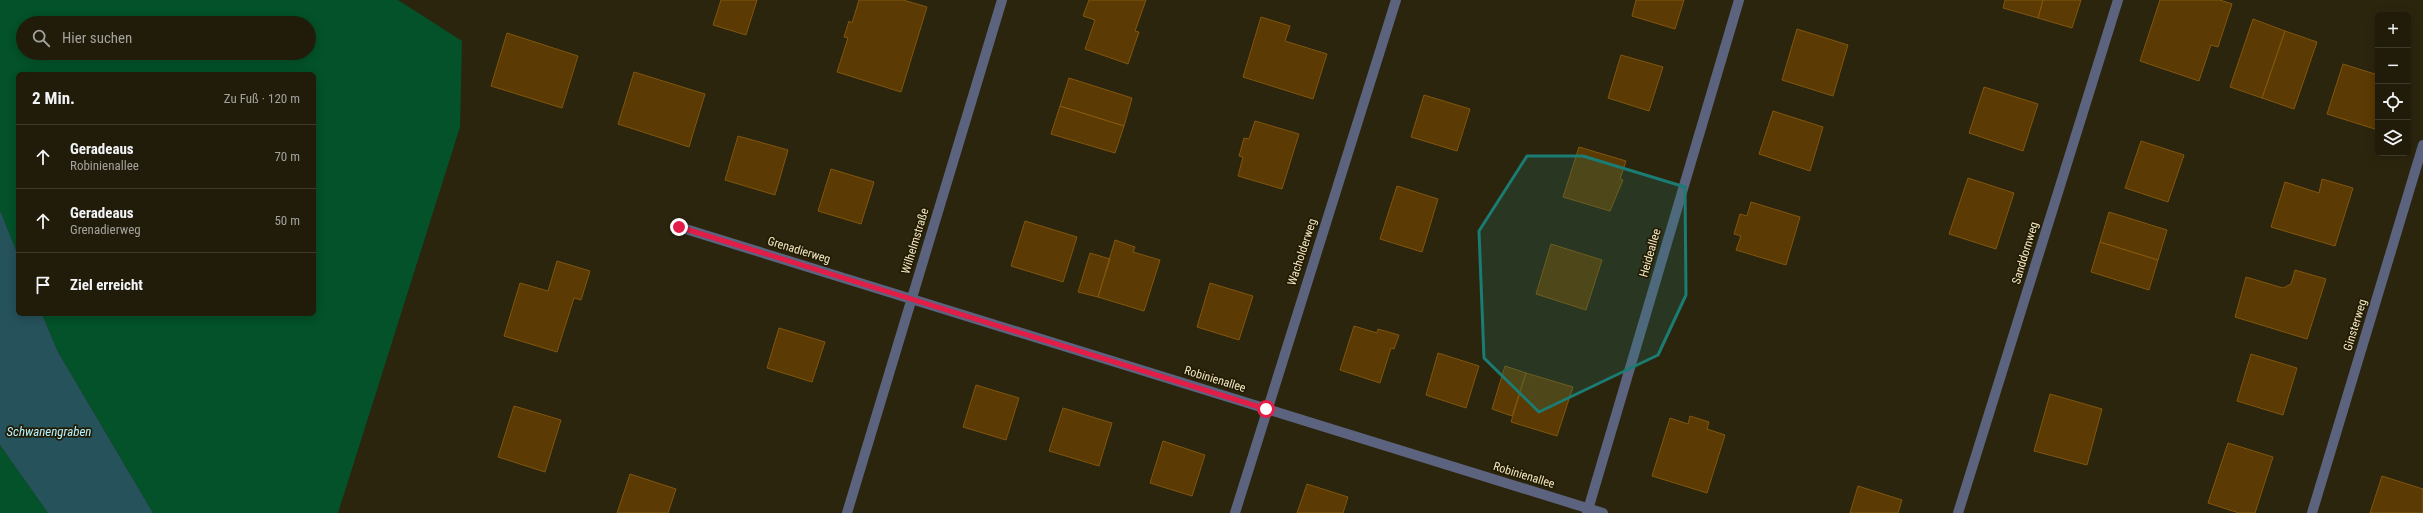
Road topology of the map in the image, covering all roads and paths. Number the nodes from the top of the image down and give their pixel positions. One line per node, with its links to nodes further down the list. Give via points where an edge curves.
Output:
1 (1002, 0): 7 (street, Wilhelmstraße)
2 (1396, 0): 8 (street, Wacholderweg)
3 (1739, 0): 9 (street, Heideallee)
4 (2118, 0): 13 (street, Sanddornweg)
5 (2423, 145): 14 (street, Ginsterweg)
6 (679, 227): 7 (street, Grenadierweg)
7 (911, 299): 8 (street, Robinienallee); 10 (street, Wilhelmstraße)
8 (1266, 409): 9 (street, Robinienallee); 11 (street, Wacholderweg)
9 (1588, 511): 12 (street, Robinienallee)
10 (847, 513)
11 (1235, 513)
12 (1602, 513)
13 (1958, 513)
14 (2312, 513)

